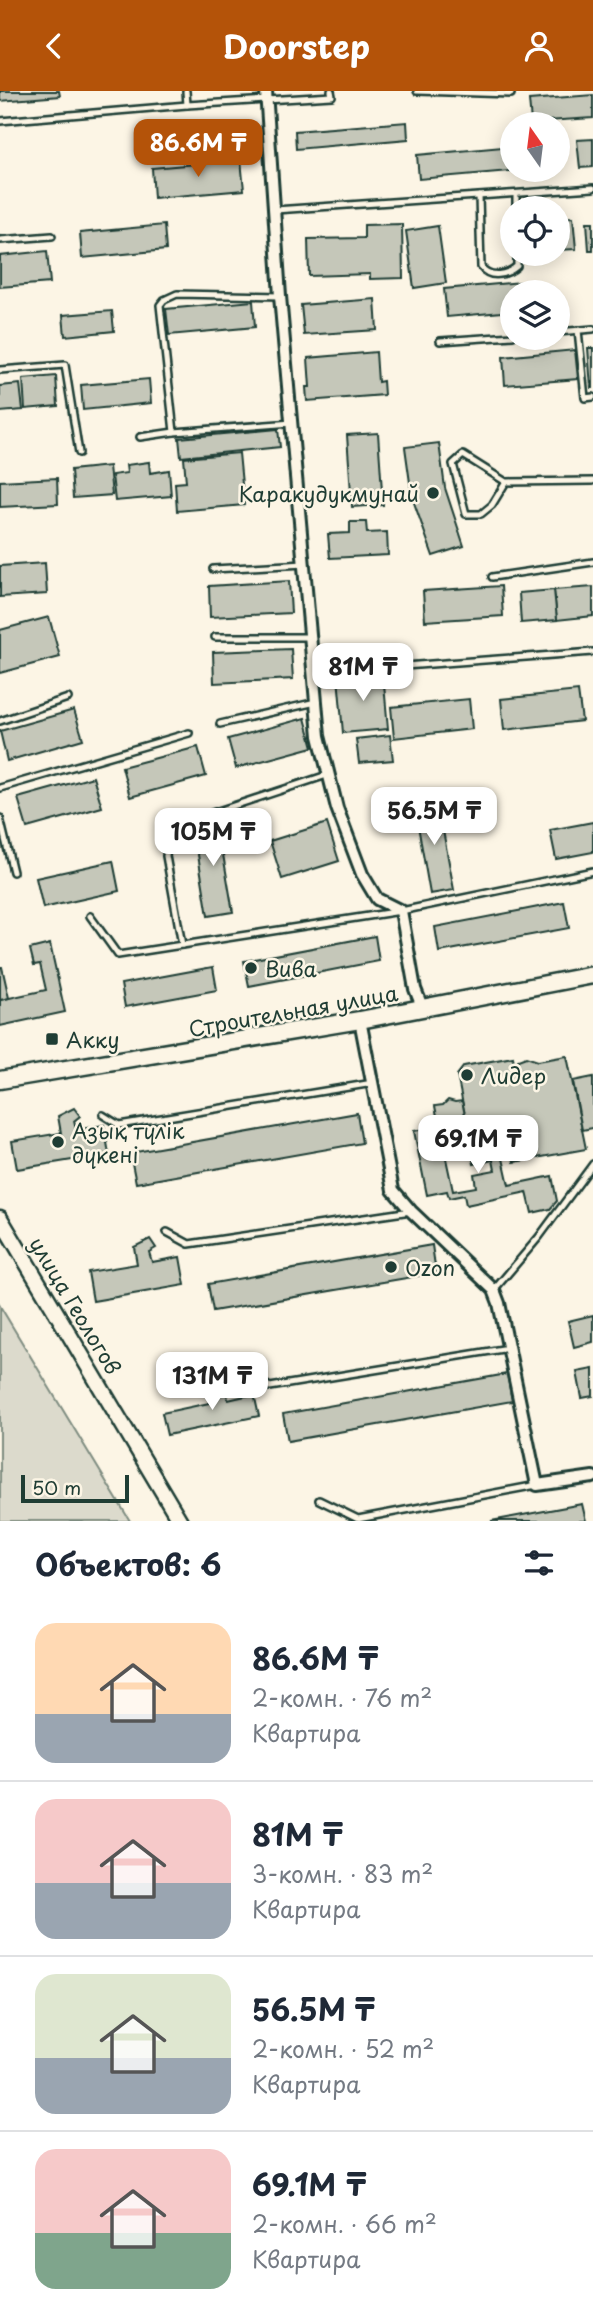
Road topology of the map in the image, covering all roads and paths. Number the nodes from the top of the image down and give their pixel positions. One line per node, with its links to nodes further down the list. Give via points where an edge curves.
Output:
1 (186, 91): 6 (lane)
2 (331, 91): 5 (lane, via 332,96)
3 (417, 91): 4 (lane)
4 (511, 91)
5 (266, 95): 6 (lane); 11 (street)
6 (187, 105): 7 (lane)
7 (0, 121)
8 (593, 188): 9 (lane)
9 (516, 194): 10 (lane)
10 (479, 196): 11 (lane); 14 (lane, via 481,267 492,274 509,273)
11 (274, 210): 15 (street)
12 (52, 236): 13 (lane)
13 (0, 240)
14 (517, 266)
15 (280, 296): 23 (street); 24 (lane, via 177,294 160,305)
16 (593, 329): 17 (lane)
17 (578, 330): 18 (lane); 22 (lane, via 585,398)
18 (570, 331)
19 (500, 337): 20 (lane)
20 (440, 341)
21 (0, 370): 26 (lane, via 65,365)
22 (593, 397)
23 (292, 423): 24 (lane); 30 (street)
24 (174, 432): 25 (lane)
25 (140, 437)
26 (79, 453)
27 (593, 481): 28 (lane)
28 (506, 482): 28 (lane, via 463,455 453,464 467,514 481,514 492,505)
29 (593, 562): 32 (lane)
30 (305, 564): 31 (lane); 34 (street)
31 (214, 569)
32 (492, 577)
33 (215, 637): 34 (lane)
34 (311, 637): 38 (street)
35 (593, 652): 36 (lane)
36 (378, 668)
37 (68, 698): 39 (lane)
38 (316, 702): 40 (lane); 42 (street)
39 (0, 721)
40 (220, 724)
41 (189, 733): 43 (lane)
42 (329, 775): 47 (street, via 362,874 377,898); 49 (lane, via 169,831 166,856)
43 (0, 788)
44 (0, 818): 46 (lane)
45 (593, 871): 47 (lane)
46 (13, 872)
47 (401, 911): 49 (lane); 51 (street)
48 (90, 916): 49 (lane, via 118,955)
49 (182, 945)
50 (593, 975): 51 (main road, Строительная улица)
51 (423, 1009): 52 (main road, Строительная улица)
52 (360, 1020): 53 (main road, Строительная улица); 54 (street)
53 (0, 1080)
54 (373, 1083): 55 (lane, via 119,1125); 57 (street, via 393,1190)
55 (103, 1115)
56 (593, 1164): 60 (lane)
57 (411, 1211): 59 (lane, via 189,1244); 60 (street)
58 (0, 1218): 66 (street, улица Геологов)
59 (167, 1232)
60 (494, 1290): 61 (street)
61 (509, 1348): 62 (lane, via 270,1387); 64 (street)
62 (244, 1370)
63 (593, 1477): 64 (street)
64 (537, 1485): 65 (lane, via 358,1519)
65 (319, 1500)
66 (180, 1521)

